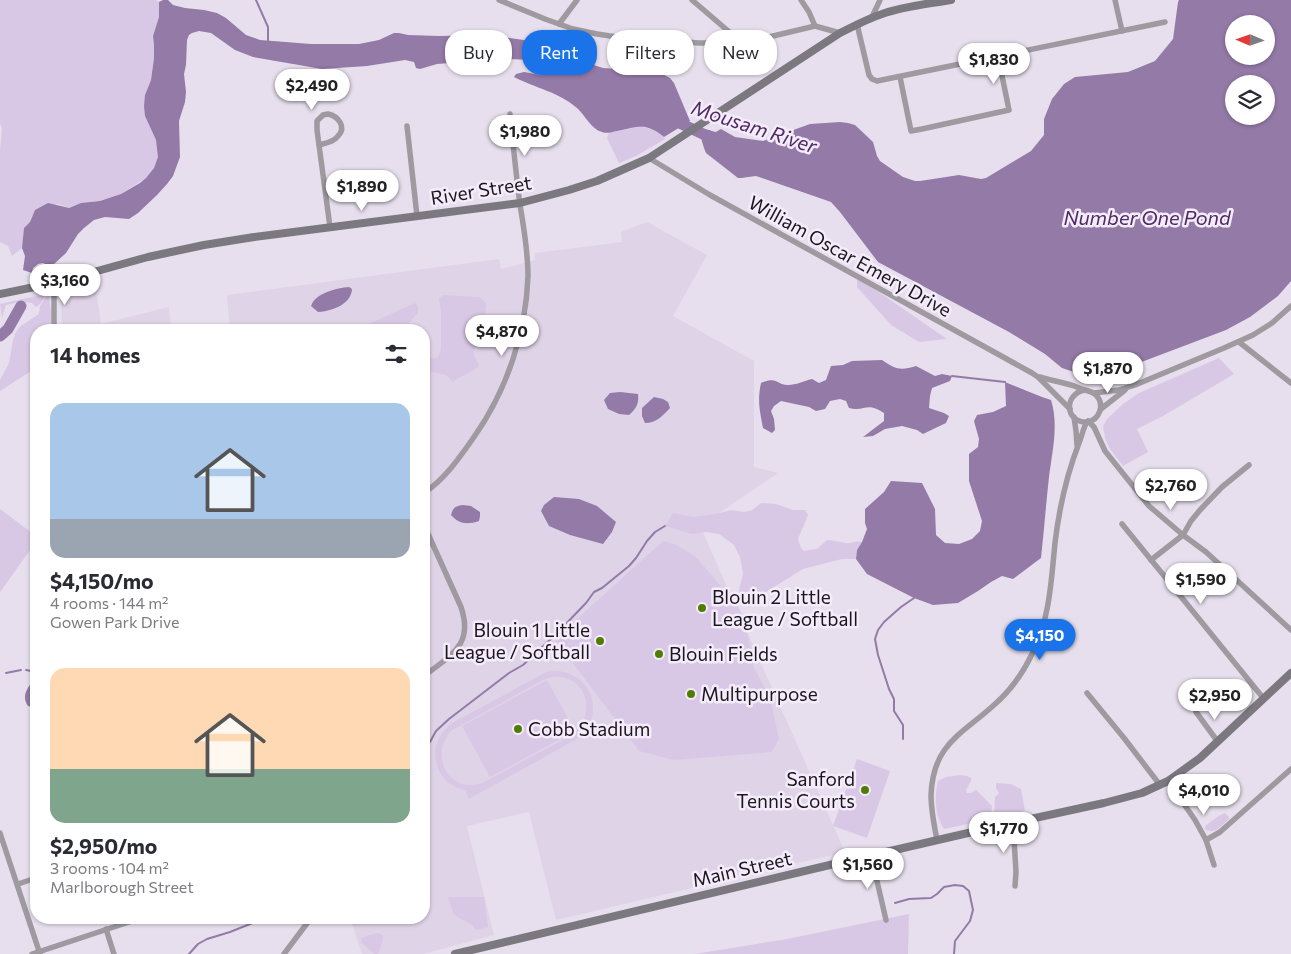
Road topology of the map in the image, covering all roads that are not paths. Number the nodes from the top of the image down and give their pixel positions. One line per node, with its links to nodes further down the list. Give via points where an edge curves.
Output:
1 (499, 0): 10 (street)
2 (577, 0): 10 (street)
3 (692, 0): 13 (street)
4 (800, 0): 12 (street, via 810,12)
5 (880, 0): 8 (street)
6 (951, 0): 8 (street, River Street)
7 (1115, 0): 14 (street)
8 (872, 17): 11 (street, River Street)
9 (1165, 22): 14 (street)
10 (559, 24): 17 (street, via 617,37)
11 (857, 24): 15 (street, River Street); 19 (street, via 872,79)
12 (815, 26): 15 (street); 16 (street)
13 (727, 30)
14 (1122, 31): 18 (street)
15 (840, 33): 23 (street, River Street)
16 (777, 35)
17 (704, 43)
18 (998, 56): 19 (street); 19 (street, via 1010,110 912,131)
19 (900, 77)
20 (510, 114): 24 (street)
21 (407, 126): 25 (street)
22 (319, 145): 22 (street, via 340,134 341,123 332,114 323,115 317,121); 26 (street)
23 (649, 158): 24 (street, River Street, via 597,181); 32 (street, William Oscar Emery Drive, via 716,199)
24 (520, 203): 25 (street, River Street); 44 (street, via 528,274 524,321 517,347 487,418 460,457)
25 (417, 216): 26 (street, River Street)
26 (330, 227): 27 (street, River Street, via 204,245)
27 (54, 283): 28 (street, River Street); 30 (street)
28 (0, 294)
29 (1291, 306): 31 (street, via 1266,327)
30 (54, 324)
31 (1239, 342): 33 (street); 34 (street)
32 (1038, 376): 35 (street, William Oscar Emery Drive); 37 (street, William Oscar Emery Drive)
33 (1291, 383)
34 (1128, 387): 36 (street); 38 (street)
35 (1085, 390): 36 (street); 37 (street, via 1072,397)
36 (1094, 393): 38 (street, via 1099,399)
37 (1070, 408): 39 (street)
38 (1099, 411): 40 (street, via 1094,419); 41 (street)
39 (1073, 417): 40 (street); 42 (street)
40 (1087, 422): 41 (street); 42 (street)
41 (1098, 436): 46 (street, via 1105,451 1144,500)
42 (1076, 450): 61 (street, via 1059,521 1049,604 1041,634 1027,664 1010,689 956,736 941,756 934,773 932,793)
43 (1249, 464): 46 (street, via 1200,510)
44 (430, 489)
45 (1122, 524): 48 (street)
46 (1183, 535): 48 (street); 49 (street)
47 (430, 538): 50 (street, via 461,607 465,626 461,644)
48 (1151, 560): 53 (street)
49 (1291, 630)
50 (430, 671)
51 (1291, 673): 53 (street, Main Street)
52 (1087, 692): 58 (street)
53 (1264, 699): 55 (street, Main Street)
54 (1196, 712): 55 (street)
55 (1218, 742): 57 (street, Main Street)
56 (1291, 769): 62 (street, via 1220,832)
57 (1168, 780): 58 (street, Main Street); 62 (street)
58 (1160, 786): 59 (street, Main Street, via 1119,799)
59 (1013, 823): 61 (street, Main Street); 67 (street)
60 (0, 833): 66 (street)
61 (937, 840): 63 (street, Main Street)
62 (1206, 840): 64 (street)
63 (871, 855): 68 (street); 78 (street, Main Street)
64 (1214, 864)
65 (30, 880): 66 (street)
66 (18, 884): 69 (street)
67 (1015, 886)
68 (886, 920)
69 (30, 922)
70 (31, 924): 74 (street)
71 (122, 924): 73 (street)
72 (307, 924): 77 (street)
73 (106, 929): 74 (street); 76 (street)
74 (40, 953): 75 (street)
75 (32, 954)
76 (114, 954)
77 (284, 954)
78 (455, 954)

